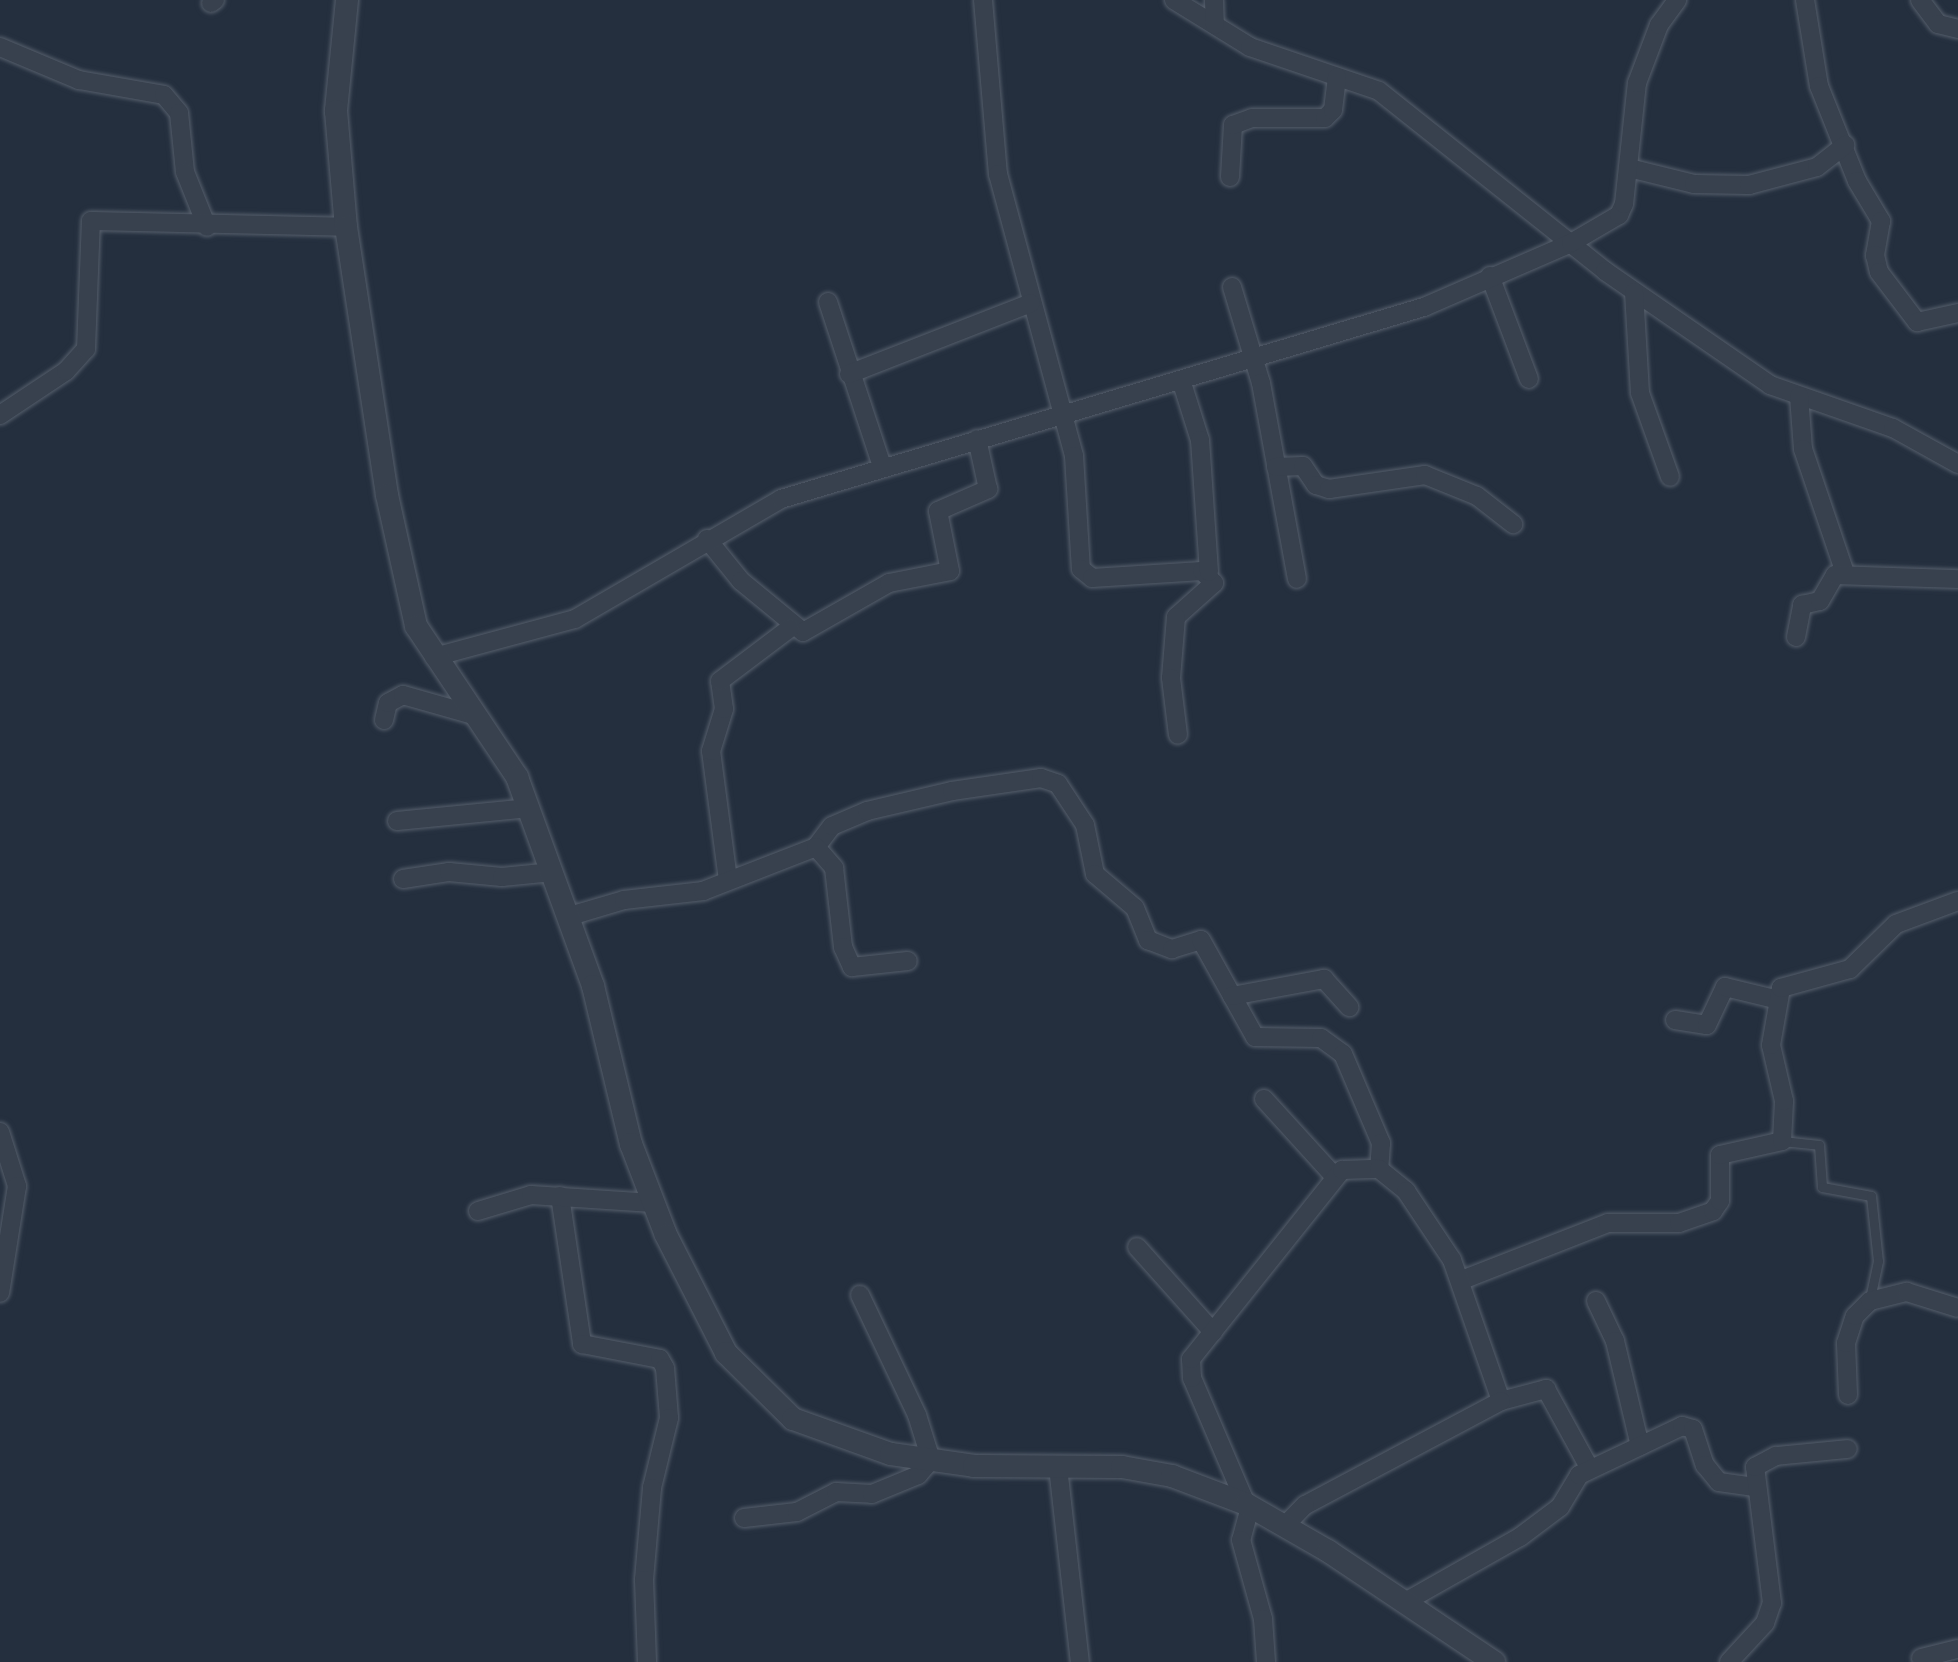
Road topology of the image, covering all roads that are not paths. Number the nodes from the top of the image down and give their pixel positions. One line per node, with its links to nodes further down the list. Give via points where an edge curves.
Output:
1 (347, 0): 16 (street, via 336,111)
2 (983, 0): 22 (street, via 998,174)
3 (1174, 0): 8 (street)
4 (1214, 0): 8 (street)
5 (1677, 0): 13 (street, via 1659,25 1637,83)
6 (1805, 0): 12 (street, via 1812,67)
7 (1920, 0): 9 (street, via 1938,24)
8 (1215, 25): 11 (street, via 1261,53)
9 (1958, 29)
10 (0, 47): 15 (street, via 79,80 164,95 179,113 185,172)
11 (1337, 77): 14 (street, via 1333,110 1325,118 1252,118 1233,125); 17 (street, via 1399,104)
12 (1845, 145): 13 (street, via 1817,167 1749,185 1694,184); 23 (street, via 1881,221 1876,265 1910,317 1925,323)
13 (1629, 168): 17 (street, via 1619,215)
14 (1230, 177)
15 (207, 227): 16 (street); 30 (street, via 91,221 86,349 66,371)
16 (346, 227): 44 (street, via 399,564 416,626)
17 (1571, 243): 18 (street); 20 (street)
18 (1490, 276): 24 (street, via 1444,300); 26 (street)
19 (1232, 287): 24 (street)
20 (1634, 292): 28 (street, via 1770,385); 35 (street, via 1640,393)
21 (828, 302): 25 (street)
22 (1031, 303): 25 (street); 29 (street)
23 (1958, 313)
24 (1250, 360): 27 (street); 34 (street)
25 (849, 374): 33 (street)
26 (1529, 379)
27 (1182, 383): 29 (street); 38 (street, via 1194,406 1202,451)
28 (1799, 396): 32 (street, via 1893,428); 39 (street, via 1803,449)
29 (1064, 414): 31 (street); 38 (street, via 1080,486 1078,559 1086,575)
30 (0, 415)
31 (977, 439): 33 (street); 42 (street, via 988,489 938,511 950,571 889,583 803,632)
32 (1958, 464)
33 (882, 466): 37 (street, via 781,499)
34 (1276, 467): 36 (street, via 1303,466 1316,485 1329,489 1425,475 1477,496); 40 (street)
35 (1670, 477)
36 (1513, 524)
37 (707, 539): 42 (street, via 730,571); 44 (street, via 575,619)
38 (1209, 572): 47 (street, via 1213,588 1176,617 1171,678)
39 (1845, 573): 41 (street); 43 (street, via 1829,578 1820,601 1802,605)
40 (1297, 579)
41 (1958, 579)
42 (790, 628): 53 (street, via 720,681 724,709 711,751)
43 (1796, 637)
44 (434, 657): 45 (street)
45 (477, 716): 46 (street, via 403,695 388,703); 48 (street, via 500,746)
46 (384, 720)
47 (1178, 735)
48 (529, 808): 49 (street); 51 (street)
49 (397, 821)
50 (816, 847): 53 (street); 56 (street, via 834,868 843,947 852,967); 57 (street, via 832,826 867,811 952,791 1049,780 1069,796 1085,825 1095,874 1135,908 1148,940 1172,949 1201,940)
51 (553, 872): 52 (street, via 502,877 449,872); 55 (street)
52 (403, 879)
53 (728, 880): 55 (street, via 703,891 624,900)
54 (1958, 901): 58 (street, via 1896,924 1850,969 1800,979 1781,988)
55 (570, 916): 67 (street, via 631,1144)
56 (908, 961)
57 (1232, 996): 59 (street, via 1324,979); 64 (street, via 1255,1037 1321,1038 1343,1054 1381,1143)
58 (1775, 999): 60 (street, via 1725,987 1707,1025); 63 (street, via 1771,1045 1784,1101)
59 (1349, 1007)
60 (1675, 1020)
61 (1264, 1099): 65 (street)
62 (0, 1132): 71 (street, via 17,1186)
63 (1782, 1141): 70 (street, via 1720,1155 1720,1201 1713,1211 1679,1223 1608,1223); 74 (lane, via 1819,1145 1822,1187 1871,1196 1878,1261)
64 (1379, 1169): 65 (street, via 1351,1165); 70 (street, via 1417,1205)
65 (1335, 1177): 76 (street)
66 (560, 1196): 67 (street); 68 (street, via 531,1195); 91 (street, via 582,1344 660,1359 665,1368 669,1418 652,1488 644,1580)
67 (653, 1203): 81 (street, via 703,1315 754,1386 818,1432)
68 (478, 1211)
69 (1137, 1247): 76 (street)
70 (1462, 1280): 78 (street)
71 (0, 1293)
72 (860, 1295): 81 (street, via 917,1415)
73 (1596, 1301): 79 (street, via 1615,1341)
74 (1870, 1301): 75 (street, via 1907,1292); 77 (street, via 1855,1316 1846,1343)
75 (1958, 1308)
76 (1213, 1332): 85 (street, via 1191,1359 1192,1378)
77 (1848, 1395)
78 (1501, 1401): 83 (street, via 1546,1389); 87 (street, via 1305,1505)
79 (1640, 1446): 83 (street); 84 (street, via 1689,1426 1712,1476)
80 (1848, 1449): 84 (street, via 1761,1460)
81 (931, 1460): 82 (street); 86 (street, via 918,1475 872,1494 836,1492 797,1512)
82 (1058, 1467): 85 (street, via 1172,1476); 92 (street)
83 (1590, 1469): 88 (street, via 1560,1507 1520,1537)
84 (1753, 1487): 95 (street, via 1772,1603 1765,1623)
85 (1248, 1505): 87 (street); 93 (street, via 1241,1540 1263,1619)
86 (744, 1518)
87 (1285, 1526): 88 (street)
88 (1405, 1602): 94 (street)
89 (1958, 1649): 90 (street)
90 (1921, 1658)
91 (647, 1662)
92 (1080, 1662)
93 (1266, 1662)
94 (1494, 1662)
95 (1729, 1662)

